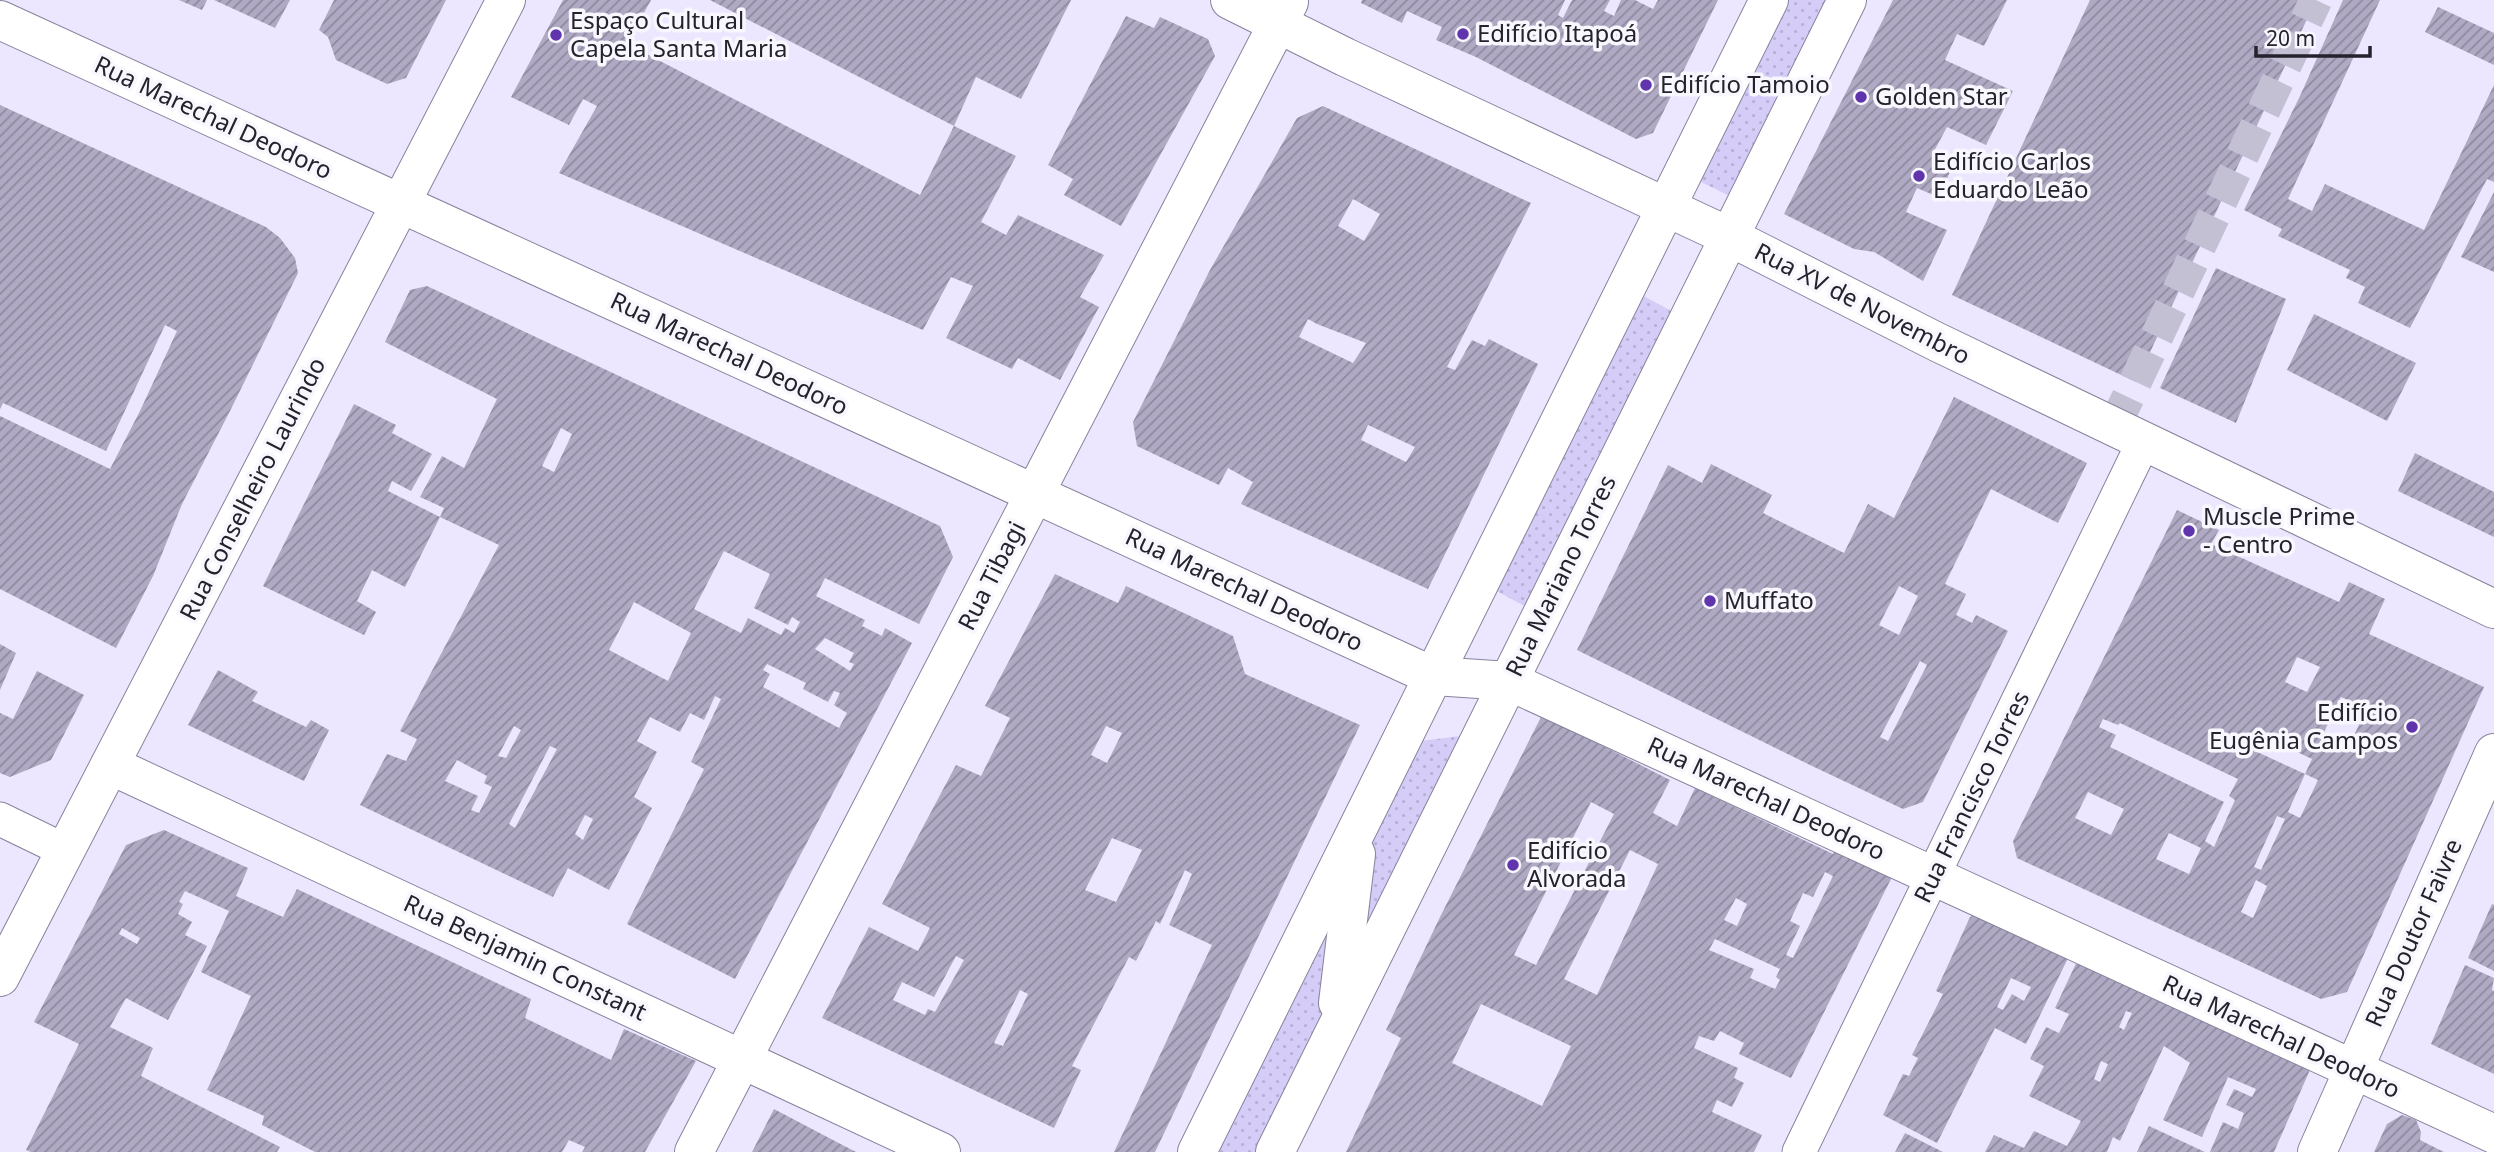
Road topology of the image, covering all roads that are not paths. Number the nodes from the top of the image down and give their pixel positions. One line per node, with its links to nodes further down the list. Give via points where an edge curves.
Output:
1 (506, 0): 7 (main road, Rua Conselheiro Laurindo)
2 (1230, 0): 5 (main road, Rua XV de Novembro)
3 (1769, 0): 8 (main road)
4 (1847, 0): 9 (main road, Rua Mariano Torres)
5 (1284, 12): 8 (main road, Rua XV de Novembro); 11 (main road, Rua Tibagi)
6 (0, 20): 7 (main road, Rua Marechal Deodoro)
7 (401, 203): 11 (main road, Rua Marechal Deodoro); 16 (main road, Rua Conselheiro Laurindo)
8 (1665, 208): 9 (main road, Rua XV de Novembro); 13 (main road)
9 (1728, 236): 10 (main road, Rua XV de Novembro); 14 (main road, Rua Mariano Torres)
10 (2144, 441): 12 (main road, Rua XV de Novembro); 20 (street, Rua Francisco Torres)
11 (1035, 494): 13 (main road, Rua Marechal Deodoro); 23 (main road, Rua Tibagi)
12 (2494, 609)
13 (1433, 676): 14 (main road, Rua Marechal Deodoro); 18 (main road)
14 (1509, 681): 20 (main road, Rua Marechal Deodoro); 22 (main road, Rua Mariano Torres)
15 (2494, 753): 24 (main road, Rua Doutor Faivre)
16 (110, 765): 19 (main road, Rua Conselheiro Laurindo); 23 (main road, Rua Benjamin Constant)
17 (0, 819): 19 (street)
18 (1360, 825): 22 (main road); 28 (main road)
19 (66, 850): 21 (main road, Rua Conselheiro Laurindo)
20 (1934, 876): 24 (main road, Rua Marechal Deodoro); 30 (street, Rua Francisco Torres)
21 (0, 977)
22 (1334, 1033): 29 (main road, Rua Mariano Torres)
23 (742, 1059): 26 (main road, Rua Tibagi); 27 (main road, Rua Benjamin Constant)
24 (2353, 1070): 25 (main road, Rua Marechal Deodoro); 31 (main road, Rua Doutor Faivre)
25 (2494, 1134)
26 (694, 1152)
27 (941, 1152)
28 (1198, 1152)
29 (1275, 1152)
30 (1800, 1152)
31 (2317, 1152)

